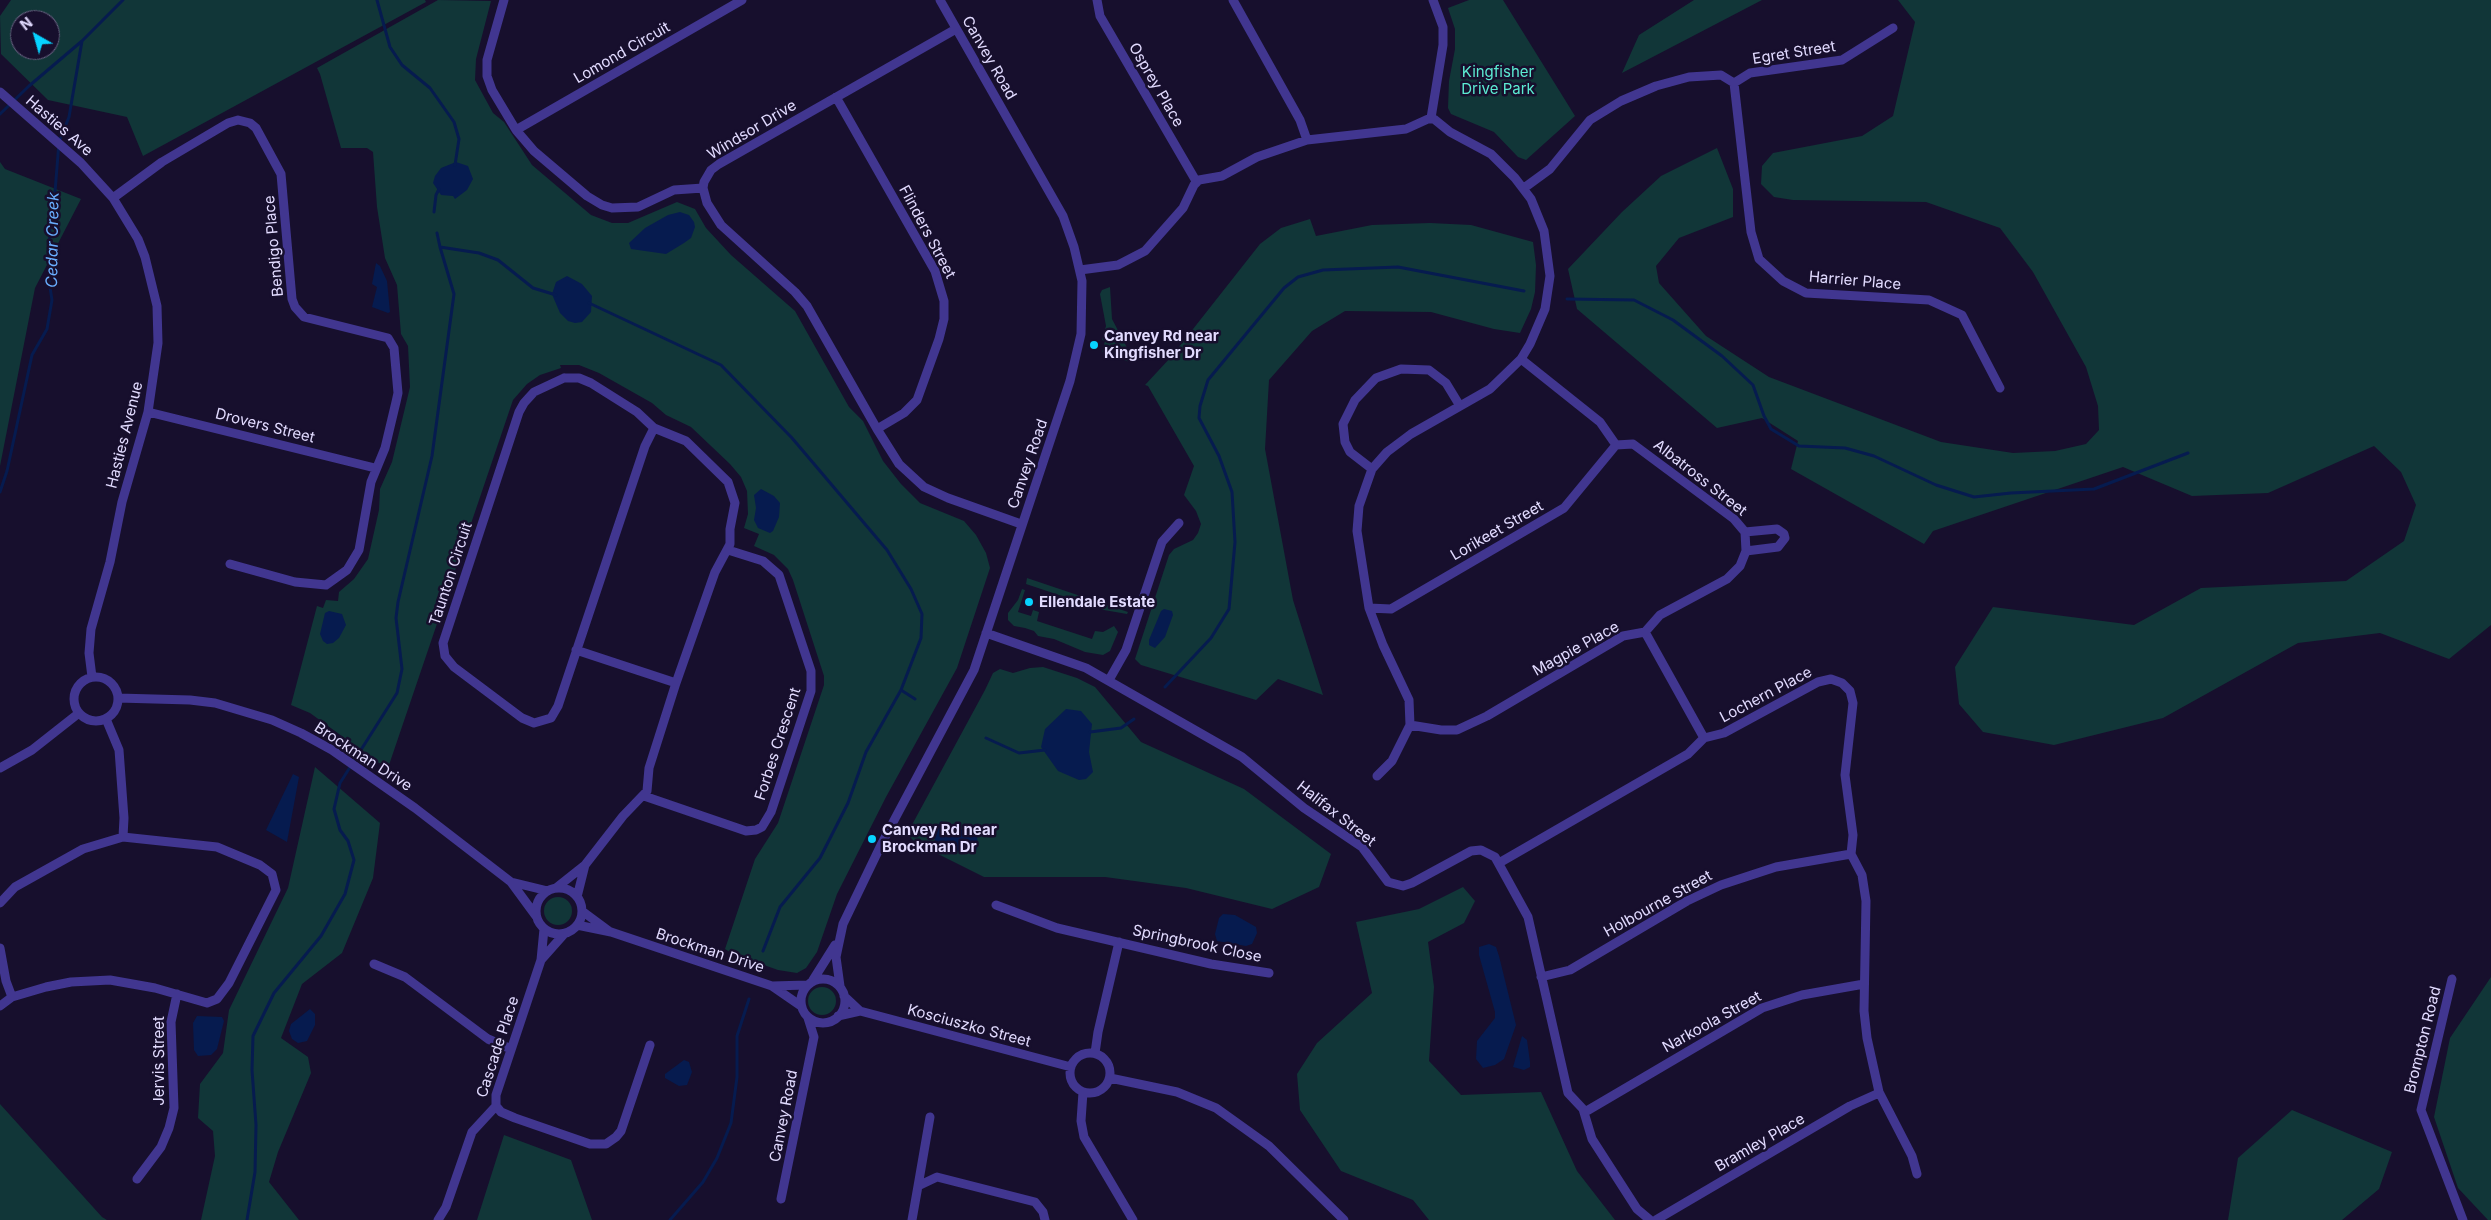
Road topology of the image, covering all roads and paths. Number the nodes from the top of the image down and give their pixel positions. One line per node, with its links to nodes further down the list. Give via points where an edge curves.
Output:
1 (504, 0): 13 (street, via 487,60 486,76)
2 (742, 0): 13 (street, Lomond Circuit)
3 (940, 0): 8 (street, Canvey Road)
4 (1097, 0): 16 (street, Osprey Place, via 1100,16)
5 (1233, 0): 14 (street, via 1300,120)
6 (1433, 0): 12 (street, via 1443,27 1443,45)
7 (1893, 28): 9 (street, Egret Street, via 1842,60 1750,73)
8 (956, 29): 11 (street, Windsor Drive); 20 (street, Canvey Road, via 1063,216)
9 (1734, 82): 18 (street, via 1721,75 1690,77 1656,86 1621,101 1590,120 1550,169); 22 (street, Harrier Place, via 1751,232 1759,259 1783,281 1806,293 1929,300 1962,315)
10 (0, 92): 15 (street, Hasties Ave)
11 (836, 97): 17 (street, Windsor Drive, via 716,166 706,175); 26 (street, Flinders Street, via 935,271 944,301 941,334 917,400 904,413)
12 (1431, 118): 14 (street, via 1406,129); 18 (street, via 1491,154)
13 (516, 130): 17 (street, via 534,150 602,205 617,209 633,208 674,190)
14 (1307, 140): 16 (street, via 1267,153 1222,176)
15 (99, 182): 19 (street, Hasties Avenue)
16 (1196, 182): 20 (street, via 1184,208 1145,250 1123,263)
17 (703, 188): 26 (street, via 710,210 727,232 807,306)
18 (1524, 188): 21 (street, via 1544,231 1550,276 1542,319)
19 (113, 198): 24 (street, Hasties Avenue, via 138,239 157,306 158,343); 28 (street, Bendigo Place, via 162,162 228,123 245,121 256,128 281,174 294,307 304,316 381,336 392,342 398,392 385,448)
20 (1080, 270): 31 (street, Canvey Road, via 1083,311 1077,356)
21 (1521, 359): 23 (street, via 1490,389); 27 (street, via 1600,422)
22 (2000, 388)
23 (1460, 406): 29 (street, via 1411,434 1387,452); 29 (street, via 1446,383 1428,370 1401,369 1376,378 1355,400 1343,424 1350,452)
24 (148, 412): 28 (street, Drovers Street); 40 (street, Hasties Avenue, via 90,629)
25 (654, 428): 33 (street, Taunton Circuit, via 686,441 730,486 735,507); 39 (street, Taunton Circuit, via 645,446); 39 (street, Taunton Circuit, via 634,409 579,378 560,379 530,395 519,412 443,646 454,666 522,718 534,723 547,720 555,713)
26 (877, 429): 31 (street, via 899,464 924,487)
27 (1616, 445): 32 (street, Albatross Street, via 1633,444 1734,519); 36 (street, Lorikeet Street, via 1564,508 1390,609)
28 (375, 468): 35 (street, Bendigo Place, via 359,550 347,570 335,581 326,586 295,582)
29 (1372, 469): 36 (street, via 1359,506 1357,531)
30 (1179, 523): 41 (street, via 1162,542 1126,650)
31 (1021, 524): 38 (street, Canvey Road)
32 (1745, 532): 34 (street, Albatross Street); 34 (street, Albatross Street, via 1777,529 1785,538 1778,547)
33 (728, 550): 42 (street, Taunton Circuit, via 715,572); 50 (street, Forbes Crescent, via 762,561 779,575 811,671 811,691 771,812 762,827 746,831)
34 (1746, 550): 37 (street, Albatross Street, via 1741,563 1727,579 1660,615)
35 (230, 564)
36 (1369, 608): 46 (street, via 1408,700)
37 (1645, 632): 46 (street, Magpie Place, via 1623,636 1487,716 1457,730); 47 (street)
38 (986, 633): 41 (street, Halifax Street, via 1078,664); 66 (street, Canvey Road, via 969,679 855,895)
39 (576, 650): 42 (street)
40 (92, 677): 43 (street, via 100,677 113,684); 44 (street, via 79,684 75,691)
41 (1110, 680): 53 (street, Halifax Street, via 1252,763 1304,808 1362,848 1388,882 1403,886 1412,883 1471,851 1489,853)
42 (676, 683): 50 (street, Taunton Circuit, via 649,768)
43 (118, 698): 45 (street, via 115,710); 55 (street, Brockman Drive, via 215,703 283,724 332,750 373,778)
44 (78, 713): 45 (street, via 91,721); 48 (street, via 32,750)
45 (106, 719): 51 (street, via 119,750)
46 (1410, 725): 49 (street, via 1392,761)
47 (1704, 738): 52 (street, Lochern Place, via 1724,733 1818,682 1831,679 1842,683 1850,691 1853,703 1845,768 1853,835); 53 (street, Lochern Place, via 1688,754)
48 (0, 768)
49 (1377, 776)
50 (644, 796): 54 (street, via 623,816)
51 (123, 837): 58 (street, via 75,854 14,887); 78 (street, via 217,847 260,865 272,874 275,881 275,895 229,983 217,999 207,1003)
52 (1851, 854): 72 (street, Holbourne Street, via 1776,867 1721,885 1570,970); 75 (street, Lochern Place, via 1860,870 1866,901)
53 (1499, 863): 72 (street, via 1528,917)
54 (586, 865): 56 (street); 57 (street)
55 (511, 882): 56 (street, Brockman Drive); 61 (street, Brockman Drive)
56 (552, 889): 57 (street, via 571,892); 61 (street, via 538,901)
57 (576, 897): 60 (street)
58 (0, 903)
59 (996, 905): 67 (street, Springbrook Close, via 1057,928)
60 (582, 911): 62 (street); 64 (street, Brockman Drive)
61 (536, 916): 63 (street)
62 (577, 925): 64 (street, Brockman Drive); 65 (street)
63 (544, 929): 65 (street); 69 (street, Cascade Place)
64 (611, 932): 76 (street, Brockman Drive)
65 (565, 933): 69 (street, Cascade Place)
66 (840, 936): 74 (street, Canvey Road); 77 (street, Canvey Road, via 836,957)
67 (1119, 942): 71 (street, Springbrook Close, via 1211,964); 89 (street)
68 (0, 948): 80 (street)
69 (541, 960): 88 (street, Cascade Place)
70 (374, 964): 88 (street, via 405,976 485,1037)
71 (1269, 973)
72 (1541, 977): 95 (street, via 1568,1093)
73 (2452, 978): 108 (street, Brompton Road, via 2421,1110)
74 (810, 983): 76 (street, Brockman Drive); 77 (street, via 828,979); 82 (street, via 800,998)
75 (1864, 984): 93 (street, Lochern Place, via 1867,1038); 95 (street, Narkoola Street, via 1802,995 1762,1008)
76 (772, 986): 82 (street, Brockman Drive)
77 (840, 986): 79 (street)
78 (177, 994): 80 (street, via 110,980 71,982); 98 (street, Jervis Street, via 171,1022 174,1108 160,1147)
79 (844, 996): 83 (street, Kosciuszko Street); 85 (street, via 845,1006)
80 (12, 997): 81 (street)
81 (0, 1006)
82 (801, 1006): 84 (street)
83 (860, 1011): 85 (street, Kosciuszko Street); 90 (street, Kosciuszko Street)
84 (808, 1018): 85 (street, via 816,1022); 86 (street, Canvey Road)
85 (834, 1019): 86 (street)
86 (814, 1037): 100 (street, Canvey Road)
87 (650, 1045): 94 (street, via 621,1131 606,1144 590,1144 515,1118)
88 (511, 1048): 94 (street, Cascade Place, via 496,1095)
89 (1095, 1053): 90 (street, via 1083,1054); 91 (street, via 1109,1066)
90 (1071, 1067): 92 (street, via 1073,1084)
91 (1110, 1078): 92 (street, via 1097,1092); 105 (street, via 1177,1092 1216,1108 1269,1146)
92 (1083, 1092): 104 (street, via 1084,1137)
93 (1879, 1093): 97 (street, Lochern Place, via 1912,1156); 107 (street, Bramley Place, via 1850,1106)
94 (496, 1106): 101 (street, Cascade Place, via 472,1132 446,1207)
95 (1585, 1112): 106 (street, via 1592,1139 1636,1209)
96 (930, 1118): 99 (street)
97 (1917, 1174)
98 (137, 1179)
99 (918, 1186): 102 (street); 103 (street, via 932,1178 944,1177 1035,1202)
100 (782, 1199)
101 (438, 1220)
102 (912, 1220)
103 (1045, 1220)
104 (1133, 1220)
105 (1344, 1220)
106 (1650, 1220)
107 (1656, 1220)
108 (2462, 1220)

